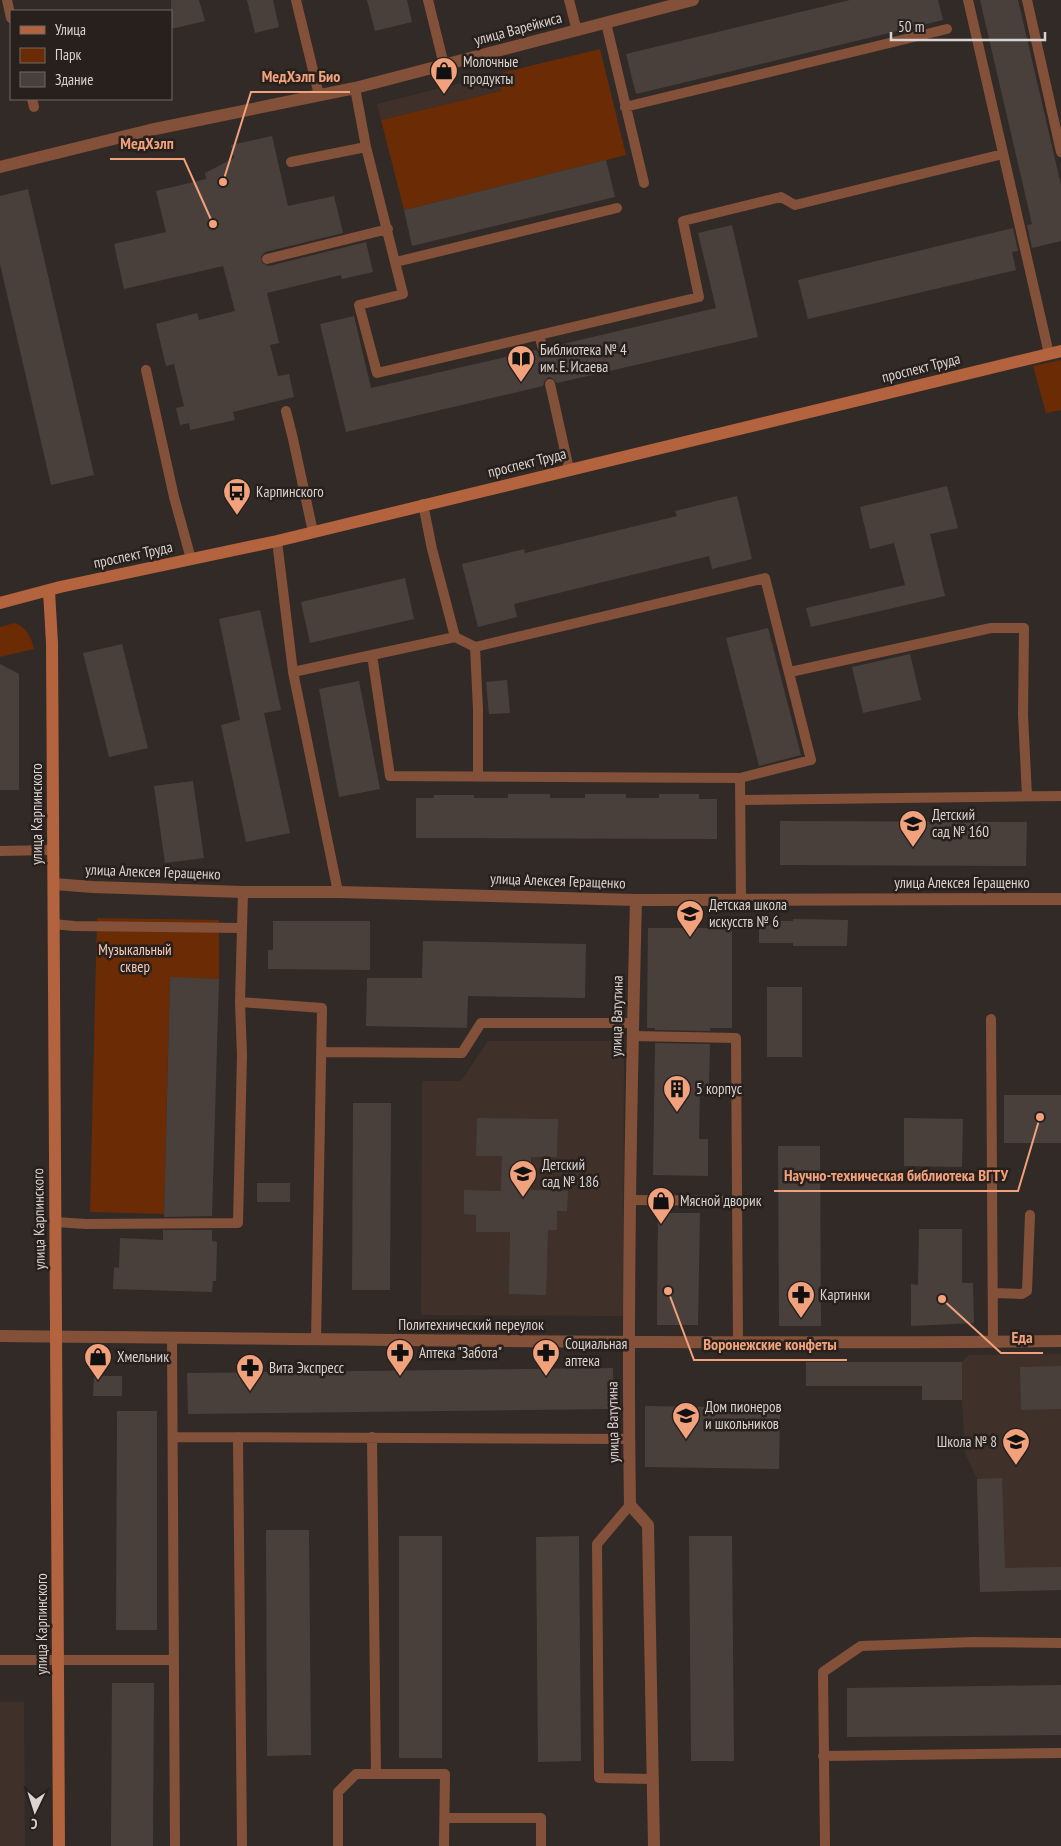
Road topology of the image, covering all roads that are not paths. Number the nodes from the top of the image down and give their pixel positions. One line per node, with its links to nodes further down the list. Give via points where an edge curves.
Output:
1 (7, 0): 9 (lane)
2 (296, 0): 15 (lane)
3 (428, 0): 13 (lane)
4 (570, 0): 12 (lane)
5 (693, 0): 8 (street, улица Варейкиса)
6 (968, 0): 19 (lane)
7 (1027, 0): 18 (lane)
8 (665, 3): 10 (street, улица Варейкиса)
9 (10, 14)
10 (606, 24): 12 (street, улица Варейкиса); 16 (lane)
11 (947, 29): 16 (lane)
12 (577, 31): 13 (street, улица Варейкиса)
13 (444, 65): 14 (street, улица Варейкиса)
14 (355, 88): 15 (street, улица Варейкиса); 17 (lane)
15 (318, 95): 21 (street, улица Варейкиса, via 150,130)
16 (625, 106): 22 (lane)
17 (366, 147): 20 (lane); 24 (lane)
18 (1061, 152)
19 (1003, 154): 27 (lane, via 795,205 781,197 683,221 699,297); 29 (lane)
20 (291, 162)
21 (0, 167)
22 (644, 183)
23 (617, 208): 26 (lane)
24 (388, 229): 25 (lane); 26 (lane)
25 (267, 259)
26 (396, 262): 27 (lane, via 403,294 359,305 377,373)
27 (539, 335): 28 (lane)
28 (543, 348)
29 (1055, 352): 33 (street, проспект Труда)
30 (146, 370): 37 (lane)
31 (550, 384): 33 (lane)
32 (286, 411): 35 (lane)
33 (569, 469): 34 (street, проспект Труда)
34 (423, 504): 35 (street, проспект Труда); 40 (lane)
35 (312, 532): 36 (street, проспект Труда)
36 (277, 541): 37 (street, проспект Труда); 43 (lane)
37 (191, 559): 38 (street, проспект Труда)
38 (49, 591): 39 (street, проспект Труда); 50 (street, улица Карпинского)
39 (0, 603)
40 (454, 636): 41 (lane); 42 (lane)
41 (475, 647): 44 (lane, via 766,578); 45 (lane)
42 (372, 656): 43 (lane); 45 (lane, via 390,776)
43 (293, 672): 54 (lane)
44 (790, 672): 46 (lane, via 810,760); 47 (lane, via 991,628 1024,628 1022,715)
45 (478, 778): 46 (lane)
46 (740, 778): 49 (lane)
47 (1027, 796): 48 (lane); 49 (lane)
48 (1061, 796)
49 (740, 800): 57 (lane)
50 (54, 850): 51 (lane); 52 (street, улица Карпинского)
51 (0, 851)
52 (54, 884): 53 (street, улица Алексея Геращенко); 58 (street, улица Карпинского)
53 (243, 892): 54 (street, улица Алексея Геращенко); 59 (lane)
54 (338, 892): 56 (street, улица Алексея Геращенко)
55 (1061, 899): 57 (street, улица Алексея Геращенко)
56 (636, 900): 57 (street, улица Алексея Геращенко); 62 (street, улица Ватутина)
57 (741, 900)
58 (53, 924): 59 (lane); 68 (street, улица Карпинского)
59 (242, 928): 60 (lane)
60 (240, 1002): 64 (lane, via 322,1008); 68 (lane, via 238,1223)
61 (992, 1019): 69 (lane)
62 (633, 1023): 63 (street, улица Ватутина); 64 (lane, via 481,1024 462,1053)
63 (632, 1036): 65 (street, улица Ватутина); 66 (lane, via 736,1038)
64 (321, 1052): 73 (lane)
65 (630, 1200): 66 (lane); 76 (street, улица Ватутина)
66 (736, 1201): 77 (lane)
67 (1030, 1215): 69 (lane, via 1027,1291 1022,1294)
68 (55, 1222): 71 (street, улица Карпинского)
69 (993, 1293): 75 (lane)
70 (0, 1336): 71 (street, Политехнический переулок)
71 (56, 1337): 72 (street, Политехнический переулок); 85 (street, улица Карпинского)
72 (172, 1339): 73 (street, Политехнический переулок); 79 (lane)
73 (316, 1340): 76 (street, Политехнический переулок)
74 (1061, 1341): 75 (street, Политехнический переулок)
75 (993, 1342): 77 (street, Политехнический переулок)
76 (628, 1343): 77 (street, Политехнический переулок); 81 (street, улица Ватутина)
77 (738, 1343)
78 (238, 1436): 79 (lane); 80 (lane); 94 (lane)
79 (173, 1437): 86 (lane)
80 (372, 1437): 81 (lane); 89 (lane)
81 (629, 1439): 82 (street, улица Ватутина)
82 (630, 1506): 90 (street, via 648,1525); 90 (lane, via 597,1544 599,1778)
83 (1061, 1642): 88 (lane, via 861,1646 823,1672)
84 (0, 1660): 85 (lane)
85 (59, 1660): 86 (lane); 92 (street, улица Карпинского)
86 (174, 1660): 93 (lane)
87 (1061, 1753): 88 (lane)
88 (824, 1756): 99 (lane)
89 (376, 1774): 91 (lane, via 445,1774); 95 (lane, via 356,1774 338,1792)
90 (652, 1778): 98 (street)
91 (445, 1818): 96 (lane); 97 (lane, via 541,1818)
92 (59, 1846)
93 (175, 1846)
94 (242, 1846)
95 (338, 1846)
96 (444, 1846)
97 (541, 1846)
98 (654, 1846)
99 (825, 1846)

